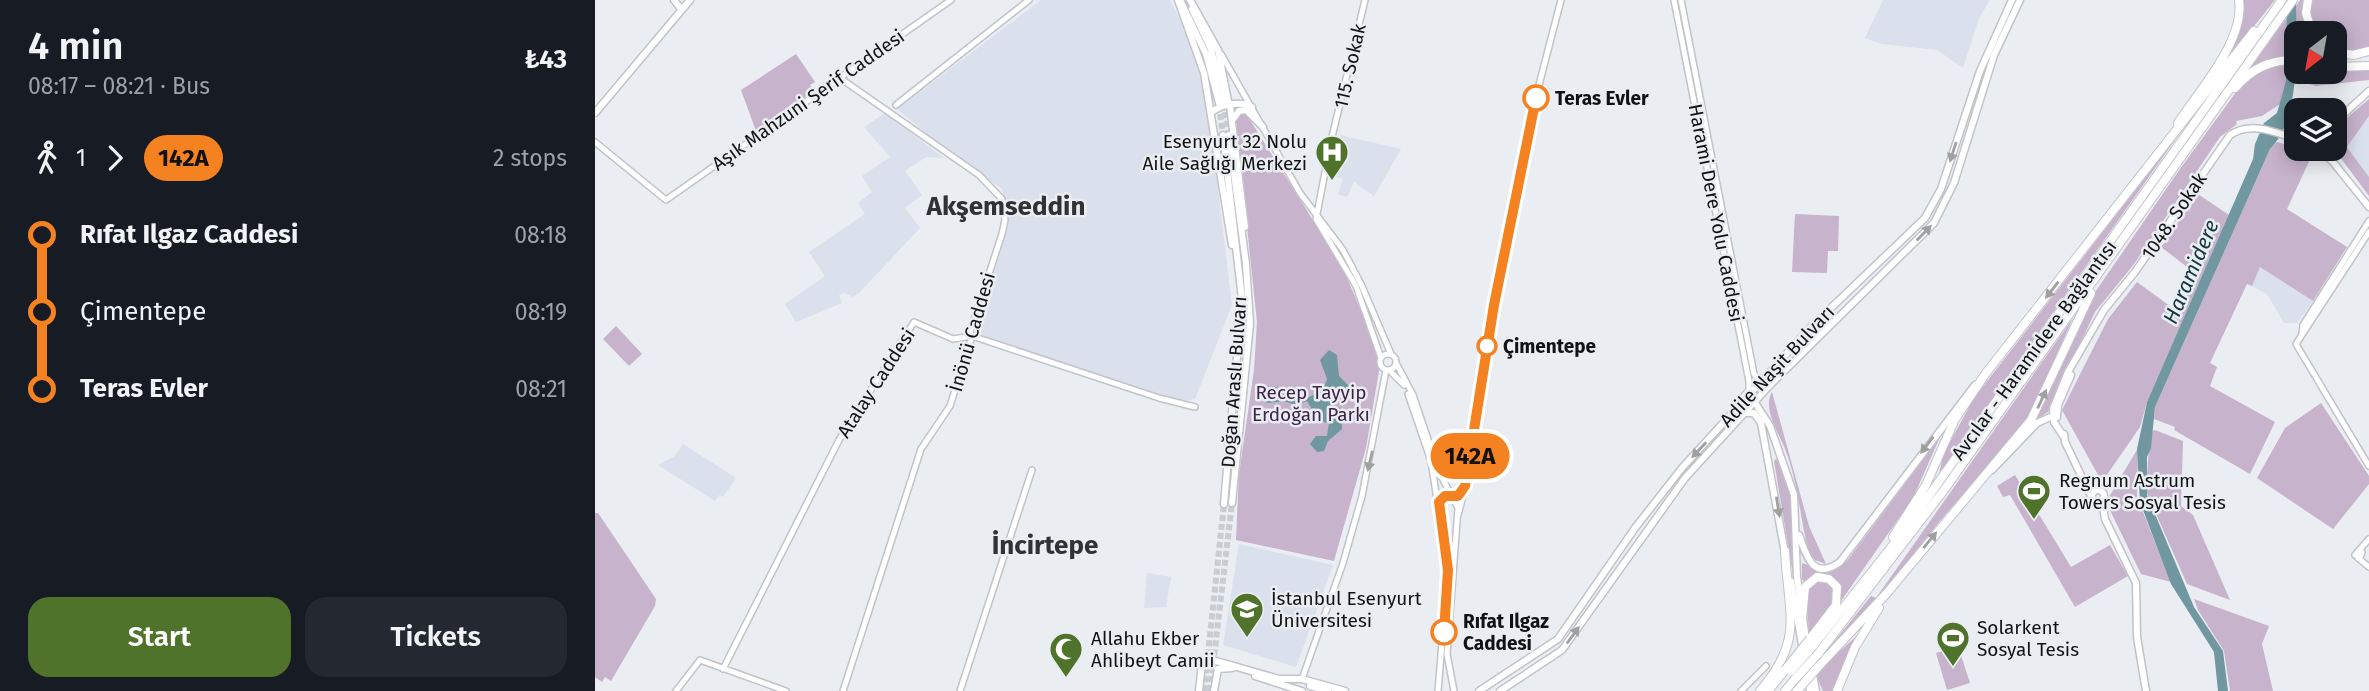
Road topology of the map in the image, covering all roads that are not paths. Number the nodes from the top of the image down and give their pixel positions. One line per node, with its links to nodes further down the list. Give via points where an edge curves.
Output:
1 (674, 0): 17 (main road)
2 (690, 0): 17 (main road)
3 (951, 0): 26 (street, Aşık Mahzuni Şerif Caddesi)
4 (1030, 0): 29 (street)
5 (1179, 0): 28 (main road); 32 (main road)
6 (1189, 0): 19 (main road); 28 (main road, via 1211,49)
7 (1365, 0): 43 (street, 115. Sokak)
8 (1561, 0): 80 (street, via 1507,234)
9 (1674, 0): 25 (street, Harami Dere Yolu Caddesi)
10 (1681, 0): 25 (street, Harami Dere Yolu Caddesi)
11 (2012, 0): 49 (main road, Adile Naşit Bulvarı, one-way to 49, via 1980,71 1937,198 1925,218)
12 (2020, 0): 51 (main road, Adile Naşit Bulvarı, one-way to 12, via 1934,223 1946,201 1994,55)
13 (2239, 0): 41 (highway, via 2240,18 2233,39)
14 (2282, 0): 41 (highway); 97 (highway, Avcılar - Haramidere Bağlantısı)
15 (2293, 0): 36 (highway, Avcılar - Haramidere Bağlantısı)
16 (2308, 0): 18 (highway)
17 (681, 9): 33 (main road)
18 (2308, 21)
19 (1218, 50): 28 (main road); 30 (street)
20 (2369, 51): 21 (highway)
21 (2347, 54)
22 (2284, 61): 36 (highway, via 2248,74)
23 (2369, 66): 24 (highway)
24 (2347, 67)
25 (1693, 74): 46 (street, Harami Dere Yolu Caddesi)
26 (840, 78): 39 (street, Aşık Mahzuni Şerif Caddesi, via 666,200); 57 (street, İnönü Caddesi, via 979,175 1002,199 1002,234)
27 (2369, 91): 31 (main road)
28 (1226, 104): 30 (main road); 32 (main road); 34 (main road)
29 (896, 105)
30 (1252, 107): 35 (street)
31 (2347, 111)
32 (1212, 112): 37 (main road)
33 (595, 113)
34 (1233, 123): 35 (main road, via 1239,111 1246,110); 37 (main road, via 1224,134); 53 (main road)
35 (1263, 127): 43 (street)
36 (2202, 127): 45 (highway, Avcılar - Haramidere Bağlantısı)
37 (1214, 129): 52 (main road)
38 (2284, 135): 70 (main road, 1048. Sokak, via 2254,128 2230,135 2104,310 2062,383 2053,406)
39 (595, 142)
40 (2332, 161): 42 (main road)
41 (2139, 178): 63 (highway, one-way to 63)
42 (2369, 207)
43 (1316, 213): 58 (street, via 1361,284); 59 (street, via 1356,286)
44 (2369, 221): 56 (street, via 2303,325)
45 (2131, 228): 77 (highway, one-way to 45, via 2036,413 2086,301); 102 (highway, Avcılar - Haramidere Bağlantısı, via 1915,530)
46 (1723, 230): 64 (street, Harami Dere Yolu Caddesi, via 1754,374 1758,379); 72 (street, Harami Dere Yolu Caddesi, via 1750,387)
47 (2369, 232): 50 (street)
48 (2369, 240): 50 (street)
49 (1896, 247): 51 (main road); 54 (main road, Adile Naşit Bulvarı)
50 (2360, 247): 56 (street)
51 (1903, 254): 55 (main road, Adile Naşit Bulvarı)
52 (1238, 263): 53 (main road, Doğan Araslı Bulvarı, via 1226,135); 62 (main road, Doğan Araslı Bulvarı, via 1243,318)
53 (1246, 264): 85 (main road, Doğan Araslı Bulvarı, via 1250,340)
54 (1857, 283): 55 (main road); 64 (main road, Adile Naşit Bulvarı)
55 (1865, 290): 65 (main road, Adile Naşit Bulvarı)
56 (2302, 334): 75 (street, via 2296,344)
57 (972, 335): 68 (street, Atalay Caddesi); 104 (street, Atalay Caddesi, via 953,339 914,322 839,440); 112 (street, İnönü Caddesi, via 950,406 921,449)
58 (1391, 355): 59 (street); 60 (street)
59 (1381, 358): 61 (street, via 1380,365)
60 (1396, 363): 61 (street); 82 (street, via 1413,395 1439,472)
61 (1388, 370): 87 (street, via 1402,380 1410,397 1431,461); 108 (street, one-way to 108, via 1362,496)
62 (1237, 371): 79 (main road); 86 (main road, Doğan Araslı Bulvarı)
63 (1986, 373): 90 (main road, one-way to 90, via 1840,562 1829,568 1813,565 1803,553); 97 (highway, via 1955,419 1926,485)
64 (1769, 374): 66 (main road, Adile Naşit Bulvarı)
65 (1775, 380): 67 (main road, Adile Naşit Bulvarı); 71 (main road, via 1764,398)
66 (1746, 400): 67 (main road); 72 (main road, Adile Naşit Bulvarı)
67 (1755, 402): 69 (main road, Adile Naşit Bulvarı); 71 (main road)
68 (1195, 407)
69 (1744, 414): 74 (main road, via 1754,413 1759,419); 122 (main road, Adile Naşit Bulvarı, one-way to 69, via 1562,650 1665,502)
70 (2055, 415): 77 (main road, via 2038,423); 78 (main road)
71 (1766, 418): 73 (main road)
72 (1727, 419): 121 (main road, Adile Naşit Bulvarı, one-way to 121, via 1659,495 1558,639)
73 (1783, 462): 74 (main road, via 1774,456); 90 (main road, via 1794,495)
74 (1770, 463): 95 (main road, one-way to 95)
75 (2369, 466)
76 (1032, 470): 113 (street)
77 (1988, 473): 100 (highway, one-way to 77)
78 (2082, 475): 81 (main road); 83 (main road)
79 (1221, 481)
80 (1465, 486): 82 (street); 88 (street)
81 (2097, 490): 83 (main road); 84 (main road, via 2103,494)
82 (1454, 497): 87 (street, via 1445,496); 88 (street)
83 (2093, 499): 84 (main road); 89 (main road)
84 (2102, 501): 89 (main road)
85 (1232, 503)
86 (1223, 504)
87 (1439, 504): 92 (street)
88 (1458, 515): 91 (street)
89 (2105, 519): 132 (main road, via 2136,583 2137,637)
90 (1797, 532): 101 (main road)
91 (1457, 537): 92 (street, via 1451,543); 120 (street, via 1447,654)
92 (1444, 539): 119 (street, via 1449,590)
93 (2369, 539): 96 (street)
94 (2369, 544): 96 (street)
95 (1785, 551): 102 (main road); 124 (highway, via 1790,643 1778,669)
96 (2360, 554): 98 (street); 99 (street)
97 (1881, 561): 102 (highway, Avcılar - Haramidere Bağlantısı)
98 (2369, 562)
99 (2369, 567)
100 (1887, 593): 128 (highway, bridge); 131 (highway, via 1855,646)
101 (1802, 619): 102 (main road); 102 (highway, via 1805,587 1817,578 1833,582 1837,601)
102 (1810, 645): 107 (highway, Avcılar - Haramidere Bağlantısı, bridge); 129 (main road); 130 (main road)
103 (1766, 666): 123 (street)
104 (723, 669): 110 (street, via 700,660); 111 (street)
105 (1201, 669): 106 (main road, via 1209,663); 108 (main road, via 1209,659 1279,679); 114 (main road)
106 (1216, 673): 115 (main road); 116 (main road, via 1230,667)
107 (1791, 673): 125 (highway); 126 (highway, Avcılar - Haramidere Bağlantısı); 127 (highway, Avcılar - Haramidere Bağlantısı)
108 (1302, 679): 118 (main road)
109 (1310, 686): 117 (main road)
110 (676, 691)
111 (786, 691)
112 (843, 691)
113 (960, 691)
114 (1199, 691)
115 (1214, 691)
116 (1302, 691)
117 (1330, 691)
118 (1345, 691)
119 (1438, 691)
120 (1454, 691)
121 (1479, 691)
122 (1500, 691)
123 (1741, 691)
124 (1760, 691)
125 (1768, 691)
126 (1774, 691)
127 (1785, 691)
128 (1797, 691)
129 (1810, 691)
130 (1816, 691)
131 (1837, 691)
132 (2147, 691)

